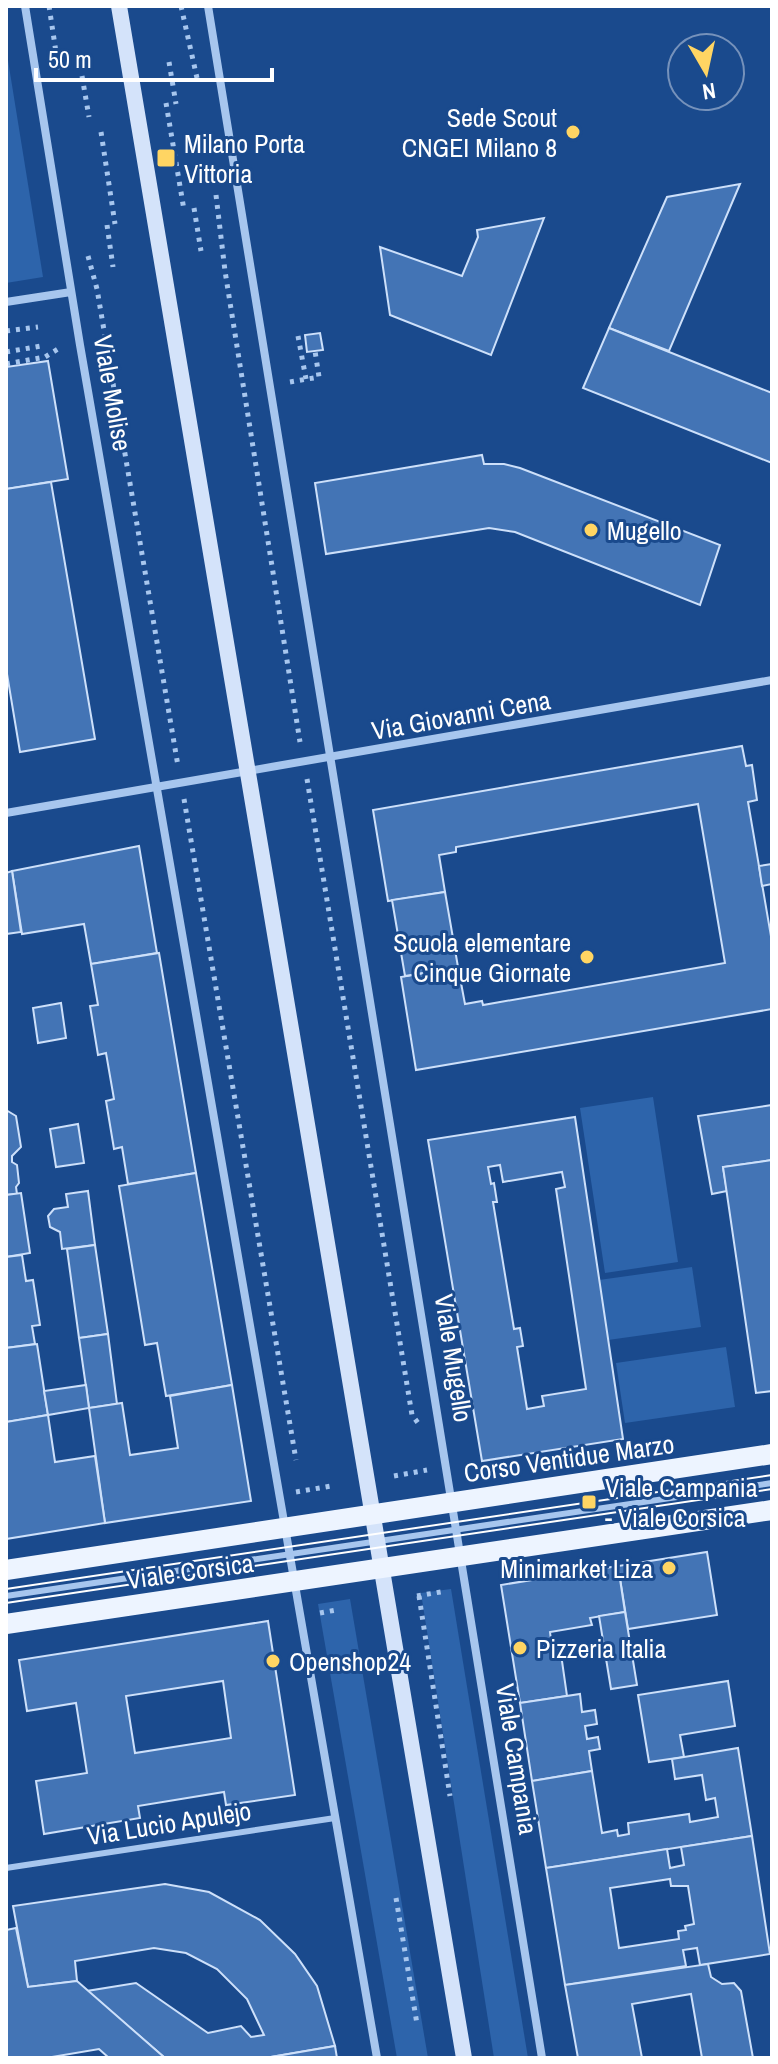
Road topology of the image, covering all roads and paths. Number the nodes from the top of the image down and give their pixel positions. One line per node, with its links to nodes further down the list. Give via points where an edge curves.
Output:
1 (25, 6): 22 (street, Viale Molise)
2 (49, 6): 8 (path)
3 (119, 6): 38 (main road)
4 (181, 6): 9 (path)
5 (208, 6): 37 (street)
6 (169, 62): 11 (path)
7 (82, 76): 12 (path)
8 (59, 80)
9 (199, 86)
10 (166, 103): 16 (path)
11 (176, 104)
12 (89, 117)
13 (101, 132): 17 (path)
14 (215, 190): 35 (path)
15 (194, 208): 20 (path)
16 (184, 210)
17 (115, 224)
18 (107, 225): 21 (path)
19 (86, 249): 36 (path, Viale Molise)
20 (201, 251)
21 (113, 267)
22 (71, 292): 23 (street); 39 (street, Viale Molise)
23 (6, 302)
24 (38, 327): 25 (path)
25 (6, 331)
26 (298, 336): 32 (path)
27 (41, 346): 30 (path)
28 (58, 349): 31 (path, via 45,357)
29 (315, 351): 32 (path, via 319,377)
30 (6, 352)
31 (6, 364)
32 (306, 379): 33 (path)
33 (290, 382)
34 (772, 680): 37 (street, Via Giovanni Cena)
35 (299, 736)
36 (176, 757)
37 (331, 757): 38 (street, Via Giovanni Cena); 45 (street, Viale Mugello)
38 (248, 771): 39 (street, Via Giovanni Cena); 54 (main road)
39 (157, 787): 42 (street, Via Giovanni Cena); 55 (street)
40 (308, 787): 43 (path, Viale Mugello, via 412,1415)
41 (186, 810): 47 (path)
42 (6, 813)
43 (421, 1428)
44 (772, 1454): 52 (main road, Corso Ventidue Marzo)
45 (447, 1467): 52 (street, Viale Campania)
46 (431, 1469): 48 (path)
47 (296, 1470)
48 (394, 1476)
49 (296, 1479): 51 (path, via 292,1493)
50 (772, 1483): 56 (lane, Corso Ventidue Marzo)
51 (331, 1486)
52 (453, 1501): 54 (main road, Corso Ventidue Marzo); 56 (street, Viale Campania)
53 (772, 1510): 59 (main road)
54 (373, 1514): 55 (main road, Viale Corsica); 57 (main road)
55 (285, 1529): 58 (street); 60 (main road, Viale Corsica)
56 (457, 1530): 57 (lane, Corso Ventidue Marzo); 59 (street, Viale Campania)
57 (377, 1542): 58 (lane, Viale Corsica); 61 (main road)
58 (289, 1555): 62 (street); 64 (lane, Viale Corsica)
59 (461, 1557): 61 (main road); 75 (street, Viale Campania)
60 (6, 1570)
61 (382, 1570): 62 (main road, Viale Corsica); 74 (main road)
62 (293, 1583): 67 (main road, Viale Corsica); 69 (street)
63 (451, 1591): 68 (path, via 417,1596)
64 (6, 1596)
65 (336, 1610): 66 (path)
66 (315, 1614)
67 (6, 1624)
68 (450, 1796)
69 (335, 1818): 70 (lane, Via Lucio Apulejo); 73 (street)
70 (8, 1868)
71 (396, 1898): 72 (path)
72 (417, 2024)
73 (377, 2058)
74 (464, 2058)
75 (542, 2058)

